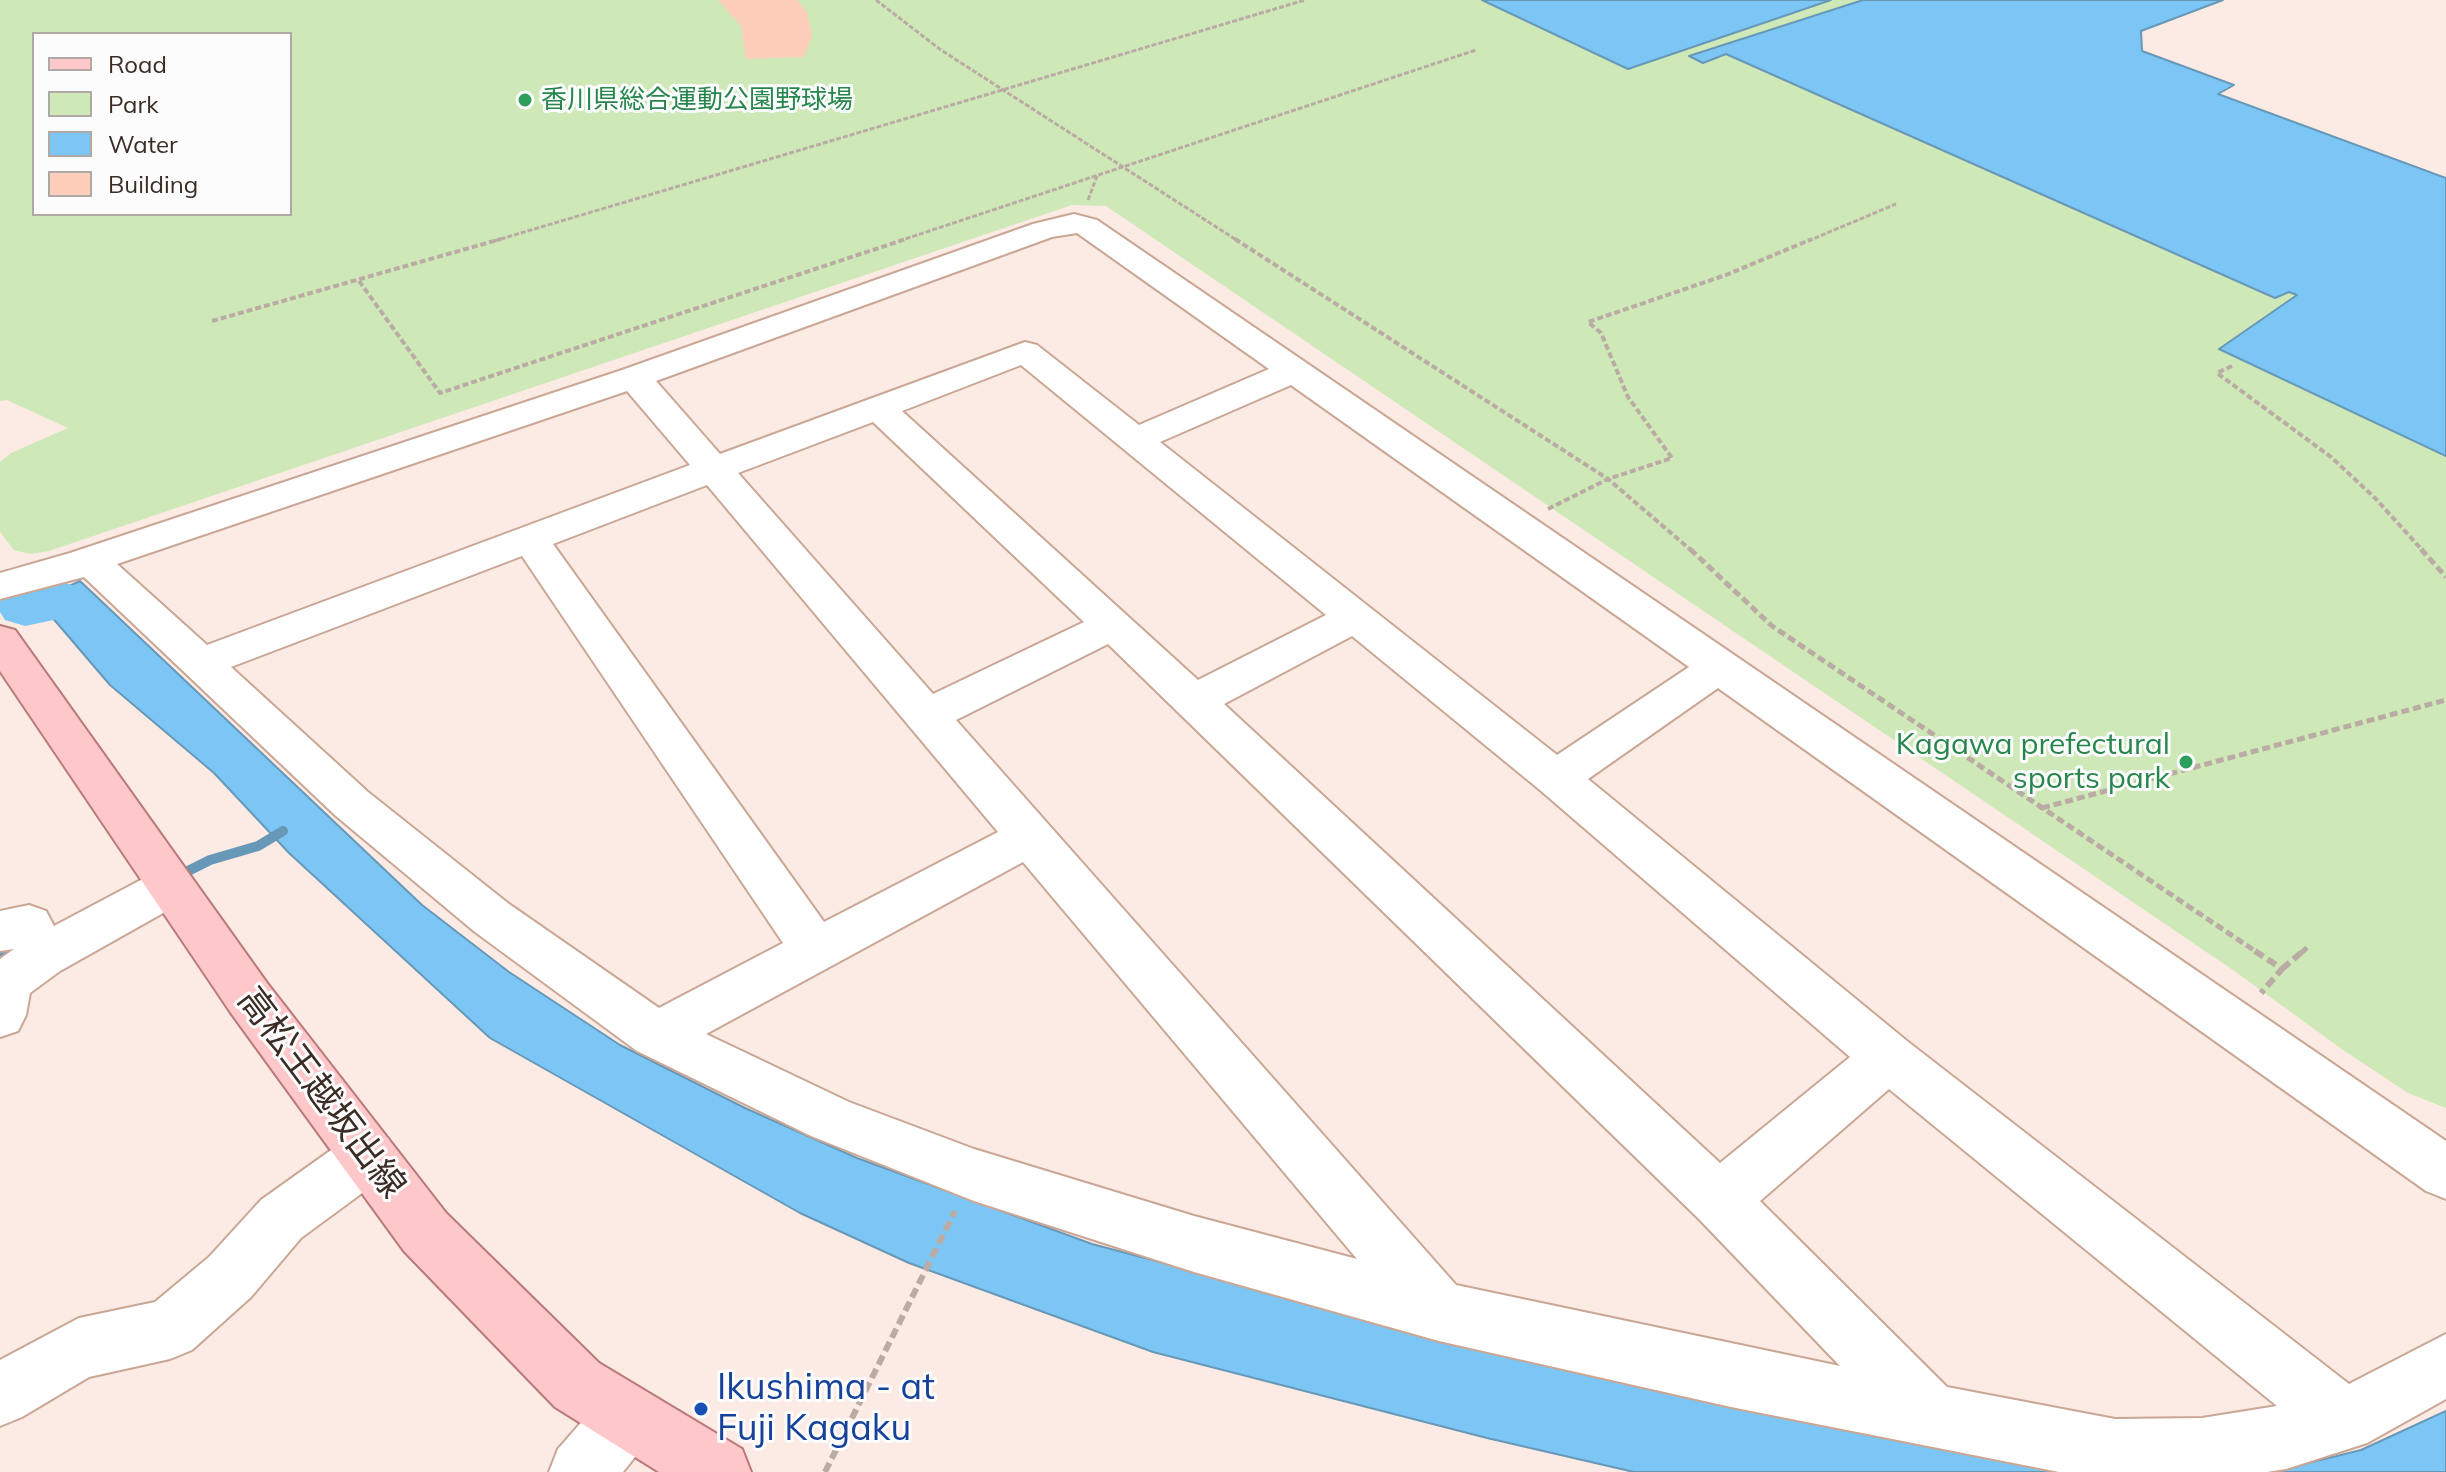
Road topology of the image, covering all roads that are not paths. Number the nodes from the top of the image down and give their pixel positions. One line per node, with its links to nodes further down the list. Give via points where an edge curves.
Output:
1 (1298, 373): 2 (street, via 1099,233 1074,223); 4 (street); 13 (street)
2 (634, 377): 5 (street); 7 (street)
3 (879, 408): 4 (street, via 1025,352); 5 (street); 10 (street)
4 (1137, 439): 9 (street)
5 (713, 469): 6 (street); 15 (street)
6 (530, 540): 12 (street); 20 (street)
7 (84, 562): 8 (street); 12 (street, via 98,568)
8 (0, 586)
9 (1353, 618): 14 (street); 16 (street)
10 (1111, 626): 14 (street); 15 (street)
11 (0, 640): 18 (main road, 高松王越坂出線)
12 (201, 663): 22 (street, via 363,814 492,918)
13 (1719, 667): 16 (street); 25 (street)
14 (1194, 701): 26 (street)
15 (928, 715): 17 (street)
16 (1556, 778): 23 (street)
17 (1030, 836): 20 (street); 27 (street)
18 (163, 876): 19 (street); 24 (main road, 高松王越坂出線)
19 (24, 937): 21 (street)
20 (815, 949): 22 (street)
21 (0, 1015)
22 (656, 1035): 27 (street, via 830,1119 974,1175 1194,1244)
23 (1888, 1057): 26 (street); 32 (street)
24 (368, 1156): 29 (street, via 281,1219 230,1277 170,1329 79,1349); 30 (main road, 高松王越坂出線, via 425,1232 577,1385)
25 (2446, 1173)
26 (1719, 1200): 31 (street)
27 (1439, 1311): 31 (street)
28 (2446, 1365): 32 (street)
29 (0, 1395)
30 (628, 1416): 33 (street); 34 (main road, 高松王越坂出線)
31 (1934, 1418): 32 (street, via 2115,1451 2202,1450)
32 (2345, 1421)
33 (581, 1472)
34 (719, 1472)

